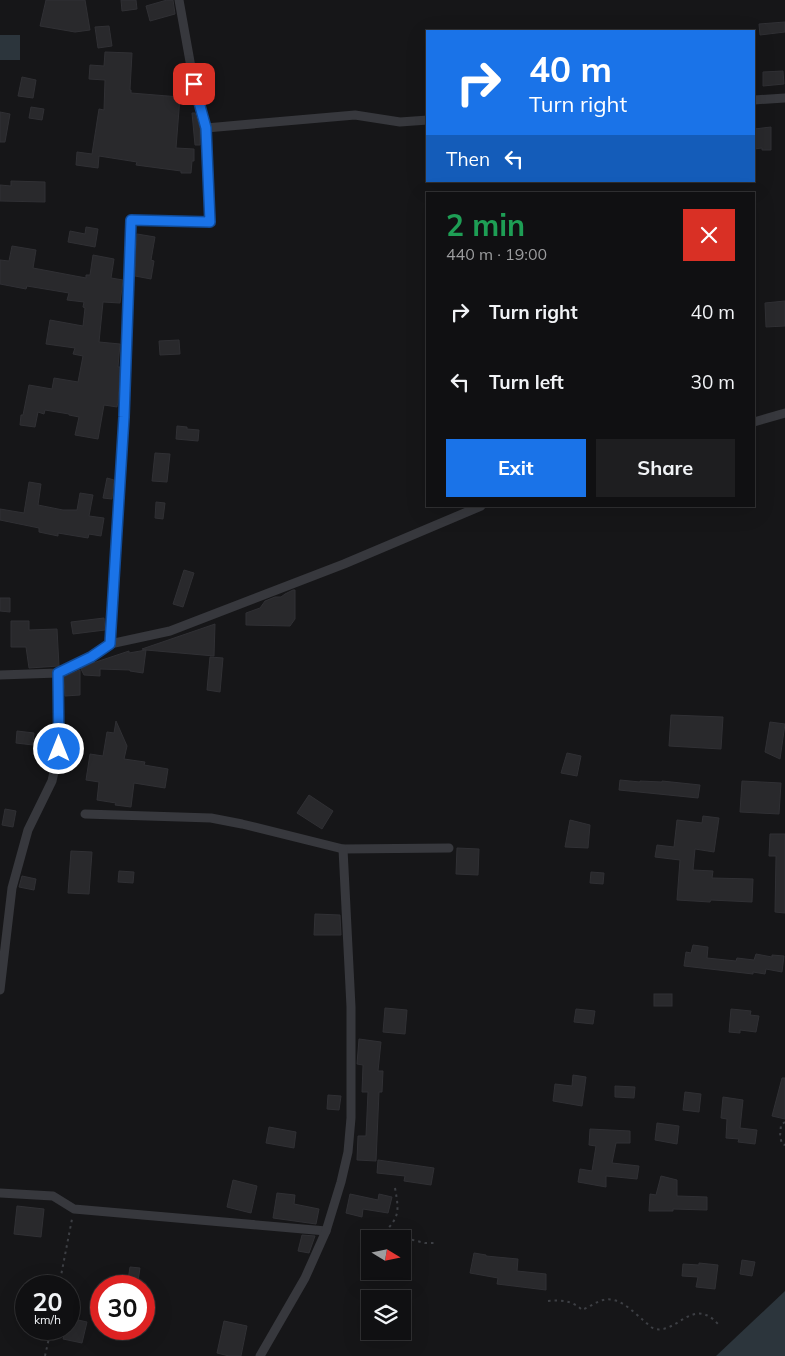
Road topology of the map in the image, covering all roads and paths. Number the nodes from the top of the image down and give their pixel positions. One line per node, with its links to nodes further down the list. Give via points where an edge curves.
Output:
1 (179, 0): 5 (street, via 194,84)
2 (785, 98): 3 (street)
3 (755, 100)
4 (426, 120): 5 (street, via 400,122 354,115)
5 (206, 128): 9 (street, via 210,222 131,220 124,417)
6 (785, 413): 7 (street)
7 (755, 422)
8 (479, 507): 9 (street, via 344,564 170,631)
9 (110, 644): 10 (street)
10 (58, 673): 11 (street); 15 (street, via 59,749 52,781 28,830 12,888)
11 (0, 675)
12 (85, 814): 14 (street, via 212,818)
13 (449, 848): 14 (street)
14 (343, 849): 22 (street, via 351,1007 351,1118 348,1152)
15 (0, 990)
16 (785, 1122): 17 (path, via 781,1125 780,1136)
17 (785, 1145)
18 (395, 1188): 21 (path, via 397,1215)
19 (0, 1193): 20 (street, via 53,1196)
20 (74, 1209): 22 (street); 25 (path)
21 (387, 1230)
22 (326, 1231): 30 (street)
23 (411, 1240): 24 (path)
24 (436, 1243)
25 (61, 1275)
26 (548, 1300): 27 (path, via 573,1302 582,1310 602,1300 615,1300 654,1329 672,1327 694,1314 701,1314)
27 (718, 1324)
28 (49, 1340): 29 (path)
29 (46, 1356)
30 (260, 1356)

